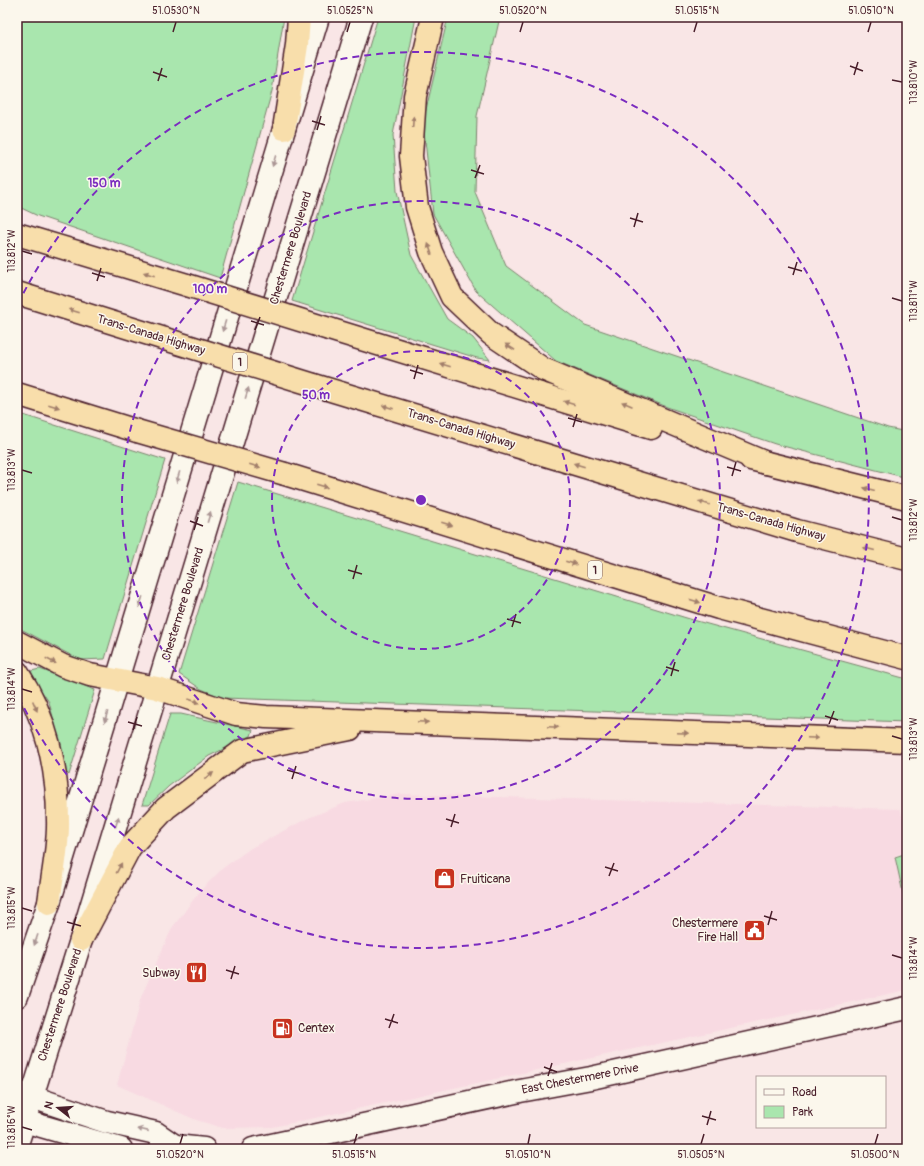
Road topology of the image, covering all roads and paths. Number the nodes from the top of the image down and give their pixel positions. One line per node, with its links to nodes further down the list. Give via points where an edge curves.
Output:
1 (299, 17): 6 (highway)
2 (318, 17): 6 (main road)
3 (346, 17): 7 (main road, via 324,93)
4 (361, 17): 7 (main road, Chestermere Boulevard)
5 (434, 17): 13 (highway, one-way to 5, via 543,369 491,334 452,297 431,252 417,207 411,156 415,96)
6 (284, 129): 19 (main road, one-way to 19)
7 (300, 217): 20 (main road, Chestermere Boulevard, one-way to 7)
8 (17, 228): 10 (highway)
9 (17, 234): 10 (highway)
10 (55, 245): 13 (highway, one-way to 10, bridge)
11 (17, 293): 15 (highway, Trans-Canada Highway / 1, one-way to 11, bridge, via 797,531)
12 (17, 394): 17 (highway, 1, one-way to 17, bridge, via 719,608)
13 (766, 463): 14 (highway, one-way to 13)
14 (907, 498)
15 (907, 559)
16 (17, 642): 19 (highway, one-way to 19, via 63,666)
17 (907, 658)
18 (17, 672): 23 (highway, one-way to 23, via 44,728 52,754 59,822)
19 (117, 680): 20 (highway); 23 (main road, one-way to 23)
20 (157, 688): 21 (highway, one-way to 21, via 236,714); 24 (main road, Chestermere Boulevard, one-way to 20)
21 (384, 721): 22 (highway, one-way to 22); 24 (highway, one-way to 21, via 130,847 166,808 242,751)
22 (907, 741)
23 (49, 903): 25 (main road, one-way to 25)
24 (81, 940): 27 (main road, Chestermere Boulevard)
25 (17, 996)
26 (907, 1008): 33 (main road, East Chestermere Drive)
27 (24, 1094): 28 (main road, Chestermere Boulevard); 30 (main road, one-way to 27, via 156,1133 107,1122)
28 (20, 1120): 29 (main road, Chestermere Boulevard); 31 (main road)
29 (17, 1144)
30 (165, 1147): 32 (main road)
31 (121, 1149)
32 (204, 1149)
33 (252, 1149)

